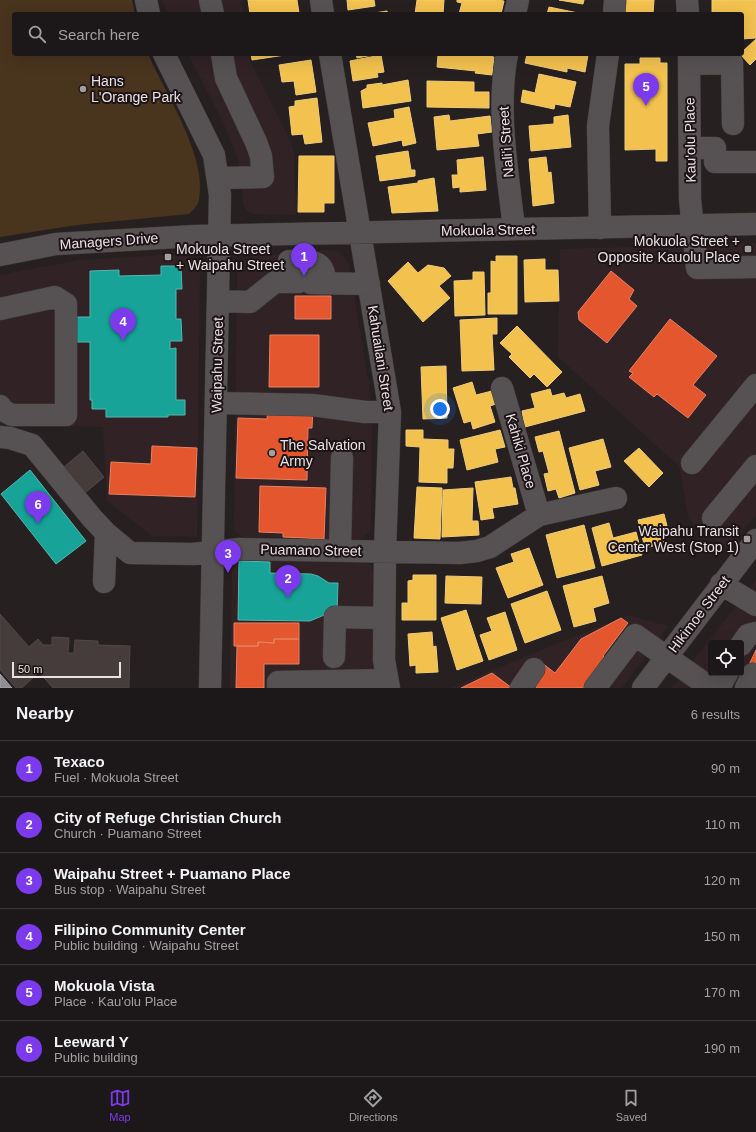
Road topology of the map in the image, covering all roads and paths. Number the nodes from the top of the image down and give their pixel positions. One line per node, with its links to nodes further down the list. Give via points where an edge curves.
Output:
1 (146, 0): 7 (street)
2 (210, 0): 8 (street)
3 (321, 0): 9 (street)
4 (518, 0): 10 (street)
5 (616, 0): 11 (street)
6 (687, 0): 12 (street)
7 (149, 12)
8 (213, 12)
9 (324, 12)
10 (515, 12)
11 (614, 12)
12 (688, 12)
13 (165, 56): 22 (street, Waipahu Street, via 214,155)
14 (222, 56): 22 (street, via 226,78 261,156 263,177)
15 (330, 56): 27 (street, Kahuailani Street)
16 (507, 56): 26 (street, Nali'i Street, via 503,86 504,133)
17 (608, 56): 25 (street, via 598,126)
18 (689, 59): 19 (street, via 732,63); 20 (street, Kau'olu Place)
19 (733, 124)
20 (690, 148): 21 (street, via 715,148 715,162); 24 (street, Kau'olu Place, via 690,200)
21 (756, 162)
22 (219, 178): 29 (street, Waipahu Street)
23 (756, 224): 24 (street, Mokuola Street)
24 (694, 226): 25 (street, Mokuola Street); 31 (street, Kau'olu Place, via 697,268)
25 (600, 228): 26 (street, Mokuola Street)
26 (514, 229): 27 (street, Mokuola Street)
27 (360, 232): 28 (street, Mokuola Street); 33 (street, Kahuailani Street)
28 (289, 234): 29 (street, Mokuola Street); 32 (street)
29 (219, 235): 30 (street, Managers Drive, via 70,243); 34 (street, Waipahu Street)
30 (0, 255)
31 (756, 267)
32 (302, 278): 33 (street); 34 (street, via 274,282 250,302)
33 (369, 284): 40 (street, Kahuailani Street)
34 (218, 301): 38 (street, Waipahu Street)
35 (0, 308): 39 (street, via 54,297 66,304 66,415 12,415)
36 (502, 388): 46 (street, Kahiki Place)
37 (755, 388): 43 (street)
38 (217, 403): 40 (street, via 312,405 365,412); 52 (street, Waipahu Street)
39 (0, 406)
40 (390, 412): 51 (street, Kahuailani Street)
41 (0, 437): 48 (street, Puamano Street, via 32,445)
42 (342, 458): 50 (street)
43 (692, 463)
44 (756, 466): 47 (street)
45 (616, 498): 46 (street)
46 (539, 515): 51 (street, Puamano Street, via 490,547 477,551 460,554)
47 (713, 518)
48 (106, 533): 52 (street, Puamano Street, via 130,553); 53 (street)
49 (756, 540): 54 (street, Hikimoe Street)
50 (340, 550): 51 (street, Puamano Street); 52 (street, Puamano Street, via 239,549)
51 (385, 551): 56 (street, Kahuailani Street)
52 (214, 552): 64 (street, Waipahu Street)
53 (104, 582)
54 (721, 584): 55 (street); 60 (street, Hikimoe Street)
55 (756, 605)
56 (384, 618): 59 (street, via 335,617); 63 (street, Kahuailani Street, via 384,660)
57 (756, 633): 58 (street, via 748,635)
58 (744, 641)
59 (334, 657)
60 (666, 657): 67 (street, via 635,635); 68 (street, Hikimoe Street); 69 (street)
61 (534, 669): 66 (street)
62 (725, 676): 70 (street)
63 (388, 684): 65 (street, via 278,682)
64 (210, 688)
65 (278, 688)
66 (521, 688)
67 (595, 688)
68 (643, 688)
69 (711, 688)
70 (719, 688)

